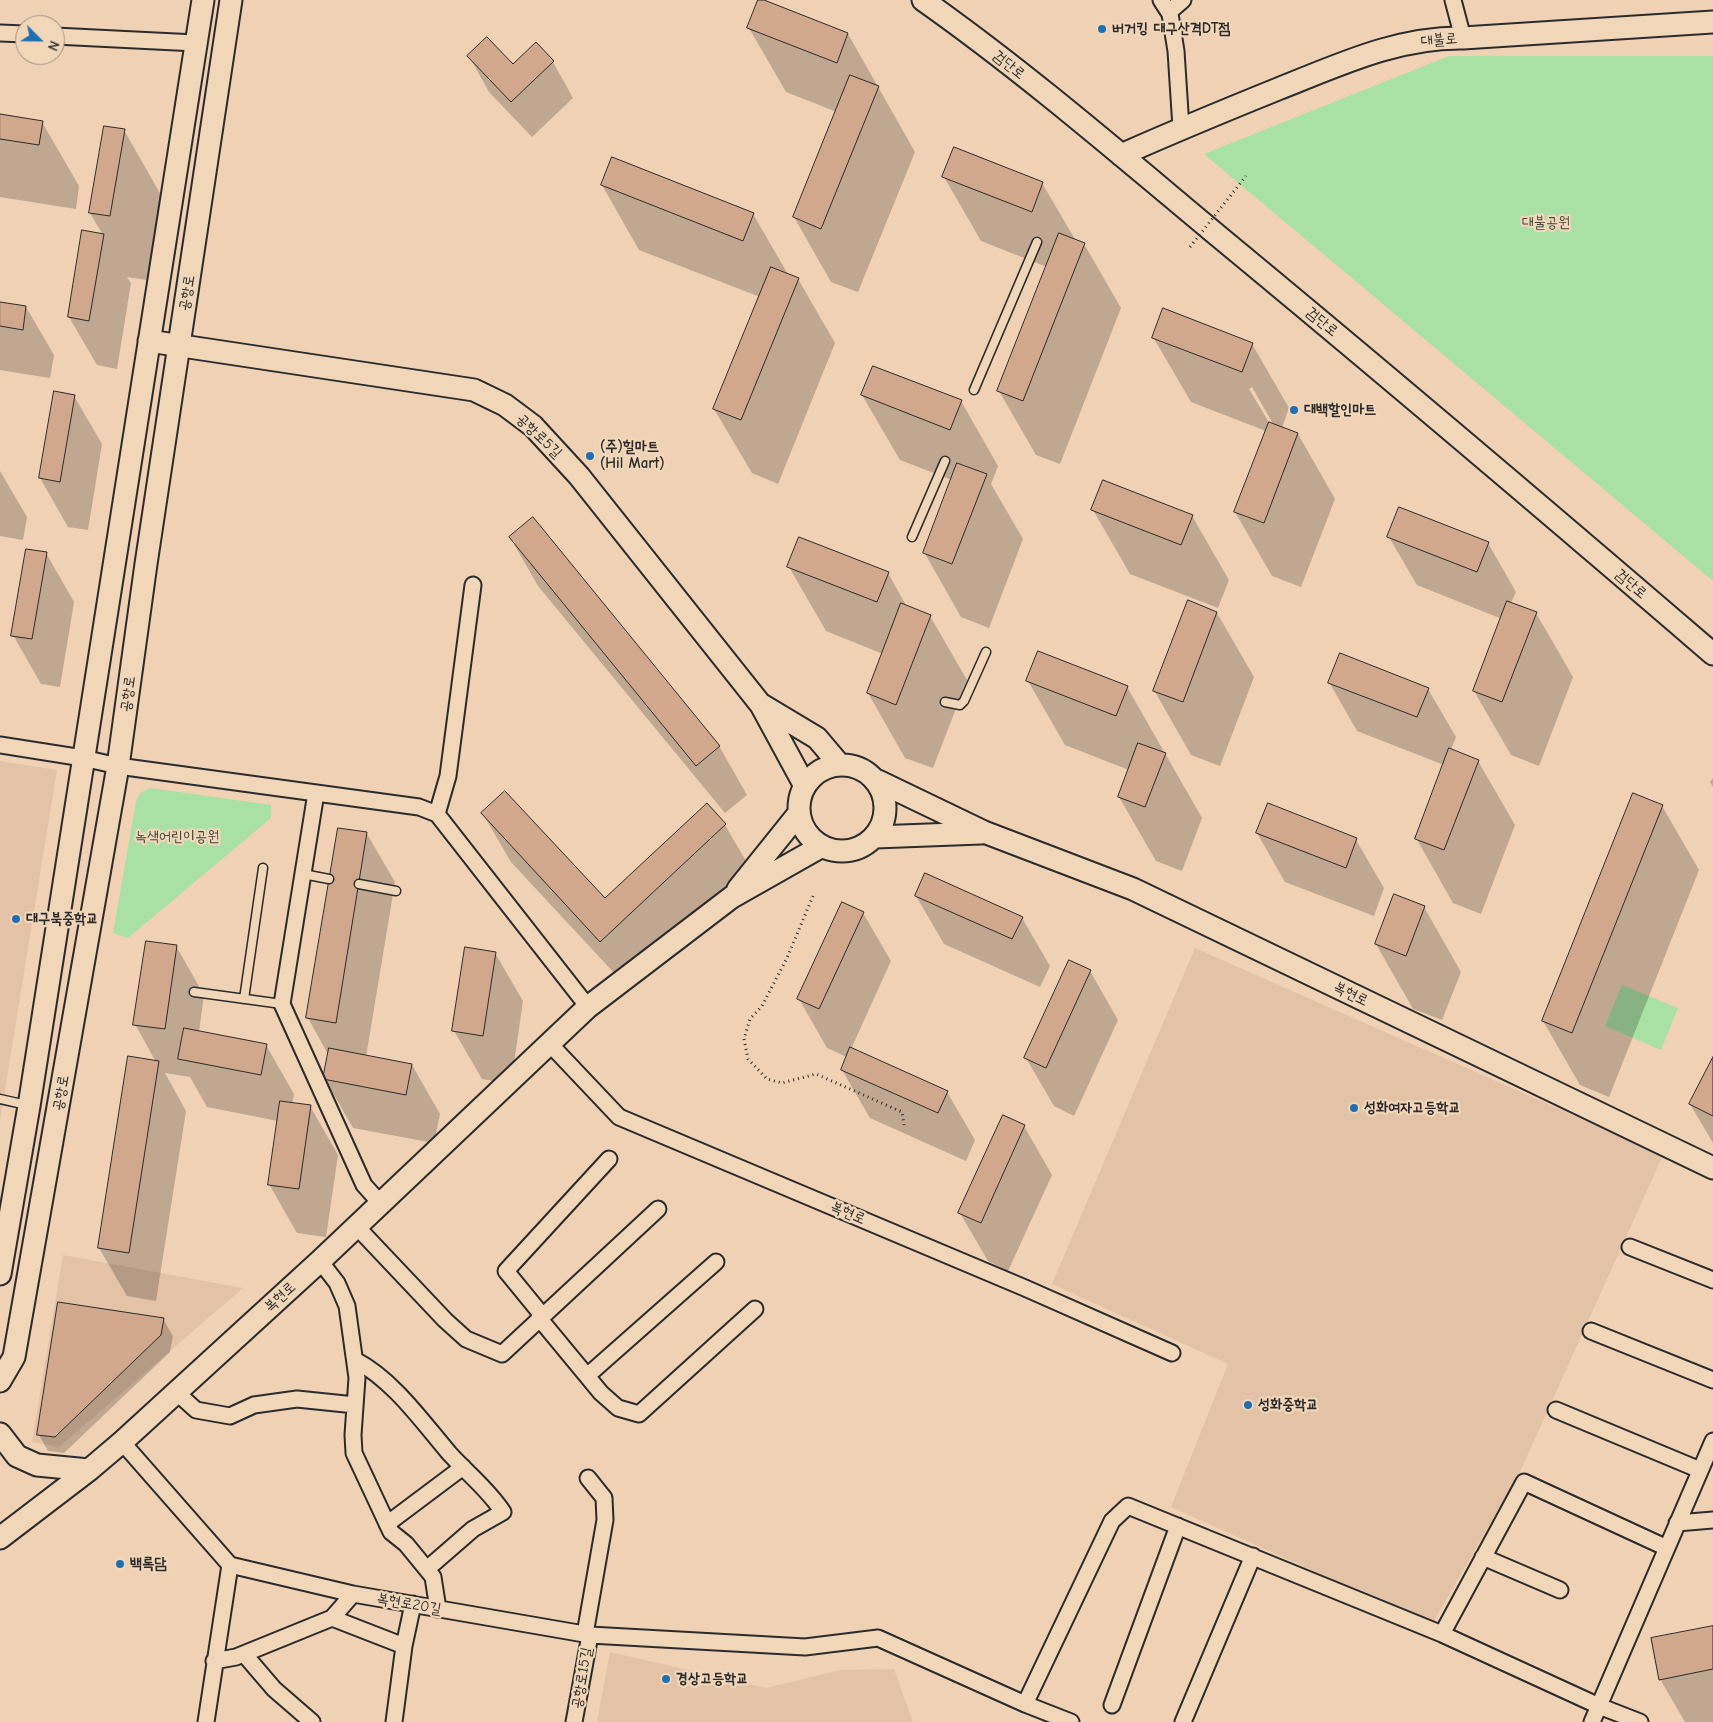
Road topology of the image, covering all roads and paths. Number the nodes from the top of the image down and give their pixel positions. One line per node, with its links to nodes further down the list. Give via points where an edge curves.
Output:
1 (203, 0): 12 (main road, 공항로)
2 (231, 0): 19 (main road, 공항로)
3 (923, 0): 14 (main road, 검단로, via 966,30)
4 (1184, 0): 6 (street)
5 (1453, 0): 11 (street)
6 (1165, 6): 13 (street, via 1176,51)
7 (1713, 22): 11 (main road, 대불로)
8 (0, 32): 9 (street)
9 (15, 33)
10 (65, 36): 12 (street)
11 (1463, 38): 13 (main road, 대불로, via 1434,37 1363,55)
12 (196, 43): 18 (main road, 공항로)
13 (1181, 128): 14 (main road, 대불로)
14 (1121, 155): 25 (main road, 검단로, via 1410,394)
15 (1246, 176): 17 (path, bridge)
16 (1037, 242): 20 (lane)
17 (1190, 247)
18 (149, 341): 19 (main road, 공항로5길); 29 (main road, 공항로)
19 (180, 346): 27 (main road, 공항로5길, via 474,390 505,405 533,426 579,476); 31 (main road, 공항로)
20 (974, 390)
21 (945, 461): 22 (lane)
22 (912, 537)
23 (474, 585): 36 (street, via 448,776)
24 (986, 652): 26 (lane, via 964,702 960,705)
25 (1713, 654)
26 (945, 702)
27 (761, 705): 30 (main road, via 817,738); 33 (main road)
28 (0, 745): 29 (street)
29 (83, 758): 31 (street); 53 (main road, 공항로)
30 (839, 764): 32 (main road, via 867,771); 33 (main road, via 826,767)
31 (118, 766): 34 (street); 72 (main road, 공항로, via 14,1357)
32 (878, 782): 37 (main road, 복현로); 38 (main road, via 886,810 883,824)
33 (805, 786): 35 (main road)
34 (316, 793): 36 (street, via 419,807); 41 (street)
35 (799, 813): 39 (main road, via 811,838); 46 (main road)
36 (437, 814): 50 (street)
37 (984, 832): 38 (main road); 56 (main road, 복현로, via 1132,889)
38 (875, 837): 39 (main road, via 850,851 835,851)
39 (822, 846): 46 (main road)
40 (263, 868): 48 (lane)
41 (303, 874): 42 (lane); 49 (street)
42 (329, 879)
43 (359, 884): 44 (lane)
44 (396, 891)
45 (812, 896): 54 (path, via 787,958 762,1006 750,1019 744,1039 748,1059 767,1079 782,1083 816,1074 902,1112)
46 (732, 897): 50 (main road, 복현로)
47 (194, 992): 48 (lane)
48 (244, 999): 49 (lane)
49 (282, 1004): 57 (street, via 364,1185)
50 (588, 1007): 51 (main road, 복현로)
51 (548, 1042): 57 (main road, 복현로); 68 (street, 복현로, via 619,1117)
52 (0, 1100): 53 (lane)
53 (29, 1106): 63 (main road, 공항로)
54 (904, 1125)
55 (608, 1158): 66 (street, via 506,1271)
56 (1713, 1168)
57 (381, 1204): 59 (main road, 복현로)
58 (658, 1209): 66 (street)
59 (357, 1227): 61 (main road, 복현로); 66 (street, via 466,1339 502,1354)
60 (1630, 1247): 64 (street)
61 (320, 1261): 69 (street, via 337,1283 347,1306); 73 (main road, 복현로)
62 (716, 1262): 70 (street)
63 (0, 1274)
64 (1713, 1280)
65 (755, 1309): 70 (street, via 639,1414 618,1408)
66 (541, 1317): 70 (street)
67 (1591, 1331): 71 (street)
68 (1172, 1353)
69 (355, 1360): 74 (street); 79 (street, via 374,1370)
70 (587, 1376)
71 (1713, 1380)
72 (0, 1381)
73 (175, 1391): 74 (street, via 196,1410 230,1416 254,1405 297,1400); 78 (main road, 복현로)
74 (355, 1405): 85 (street, via 354,1453)
75 (1556, 1410): 81 (street)
76 (0, 1434): 80 (main road, via 17,1456 37,1465)
77 (1713, 1441): 81 (street)
78 (122, 1442): 80 (main road, 복현로); 91 (street)
79 (463, 1467): 85 (street); 92 (street, via 493,1496 503,1512 474,1528)
80 (89, 1470): 87 (main road, 복현로)
81 (1700, 1470): 84 (street)
82 (588, 1478): 98 (street, 공항로15길, via 604,1498 605,1520)
83 (1713, 1520): 84 (street)
84 (1677, 1523): 88 (street)
85 (387, 1524): 92 (street)
86 (1178, 1526): 89 (street); 103 (street, via 1128,1506 1112,1521); 104 (street)
87 (0, 1538)
88 (1667, 1548): 90 (street, via 1524,1482); 105 (street)
89 (1253, 1556): 99 (street); 111 (street)
90 (1483, 1557): 93 (street); 99 (street)
91 (230, 1565): 94 (street, 복현로20길); 102 (street)
92 (427, 1569): 96 (street, via 433,1577)
93 (1560, 1590)
94 (353, 1594): 95 (street, 복현로20길); 97 (street)
95 (413, 1604): 96 (street, 복현로20길); 100 (street)
96 (438, 1609): 98 (street, 복현로20길)
97 (332, 1618): 100 (street); 101 (street)
98 (587, 1634): 103 (street, 복현로20길, via 805,1647 878,1638); 109 (street, 공항로15길)
99 (1442, 1634): 105 (street)
100 (404, 1646): 108 (street)
101 (244, 1654): 102 (street); 107 (street, via 274,1689)
102 (214, 1666): 106 (street)
103 (1025, 1704): 110 (street, 복현로20길)
104 (1112, 1704)
105 (1598, 1706): 112 (street); 113 (street)
106 (206, 1722)
107 (312, 1722)
108 (394, 1722)
109 (574, 1722)
110 (1071, 1722)
111 (1183, 1722)
112 (1592, 1722)
113 (1640, 1722)

